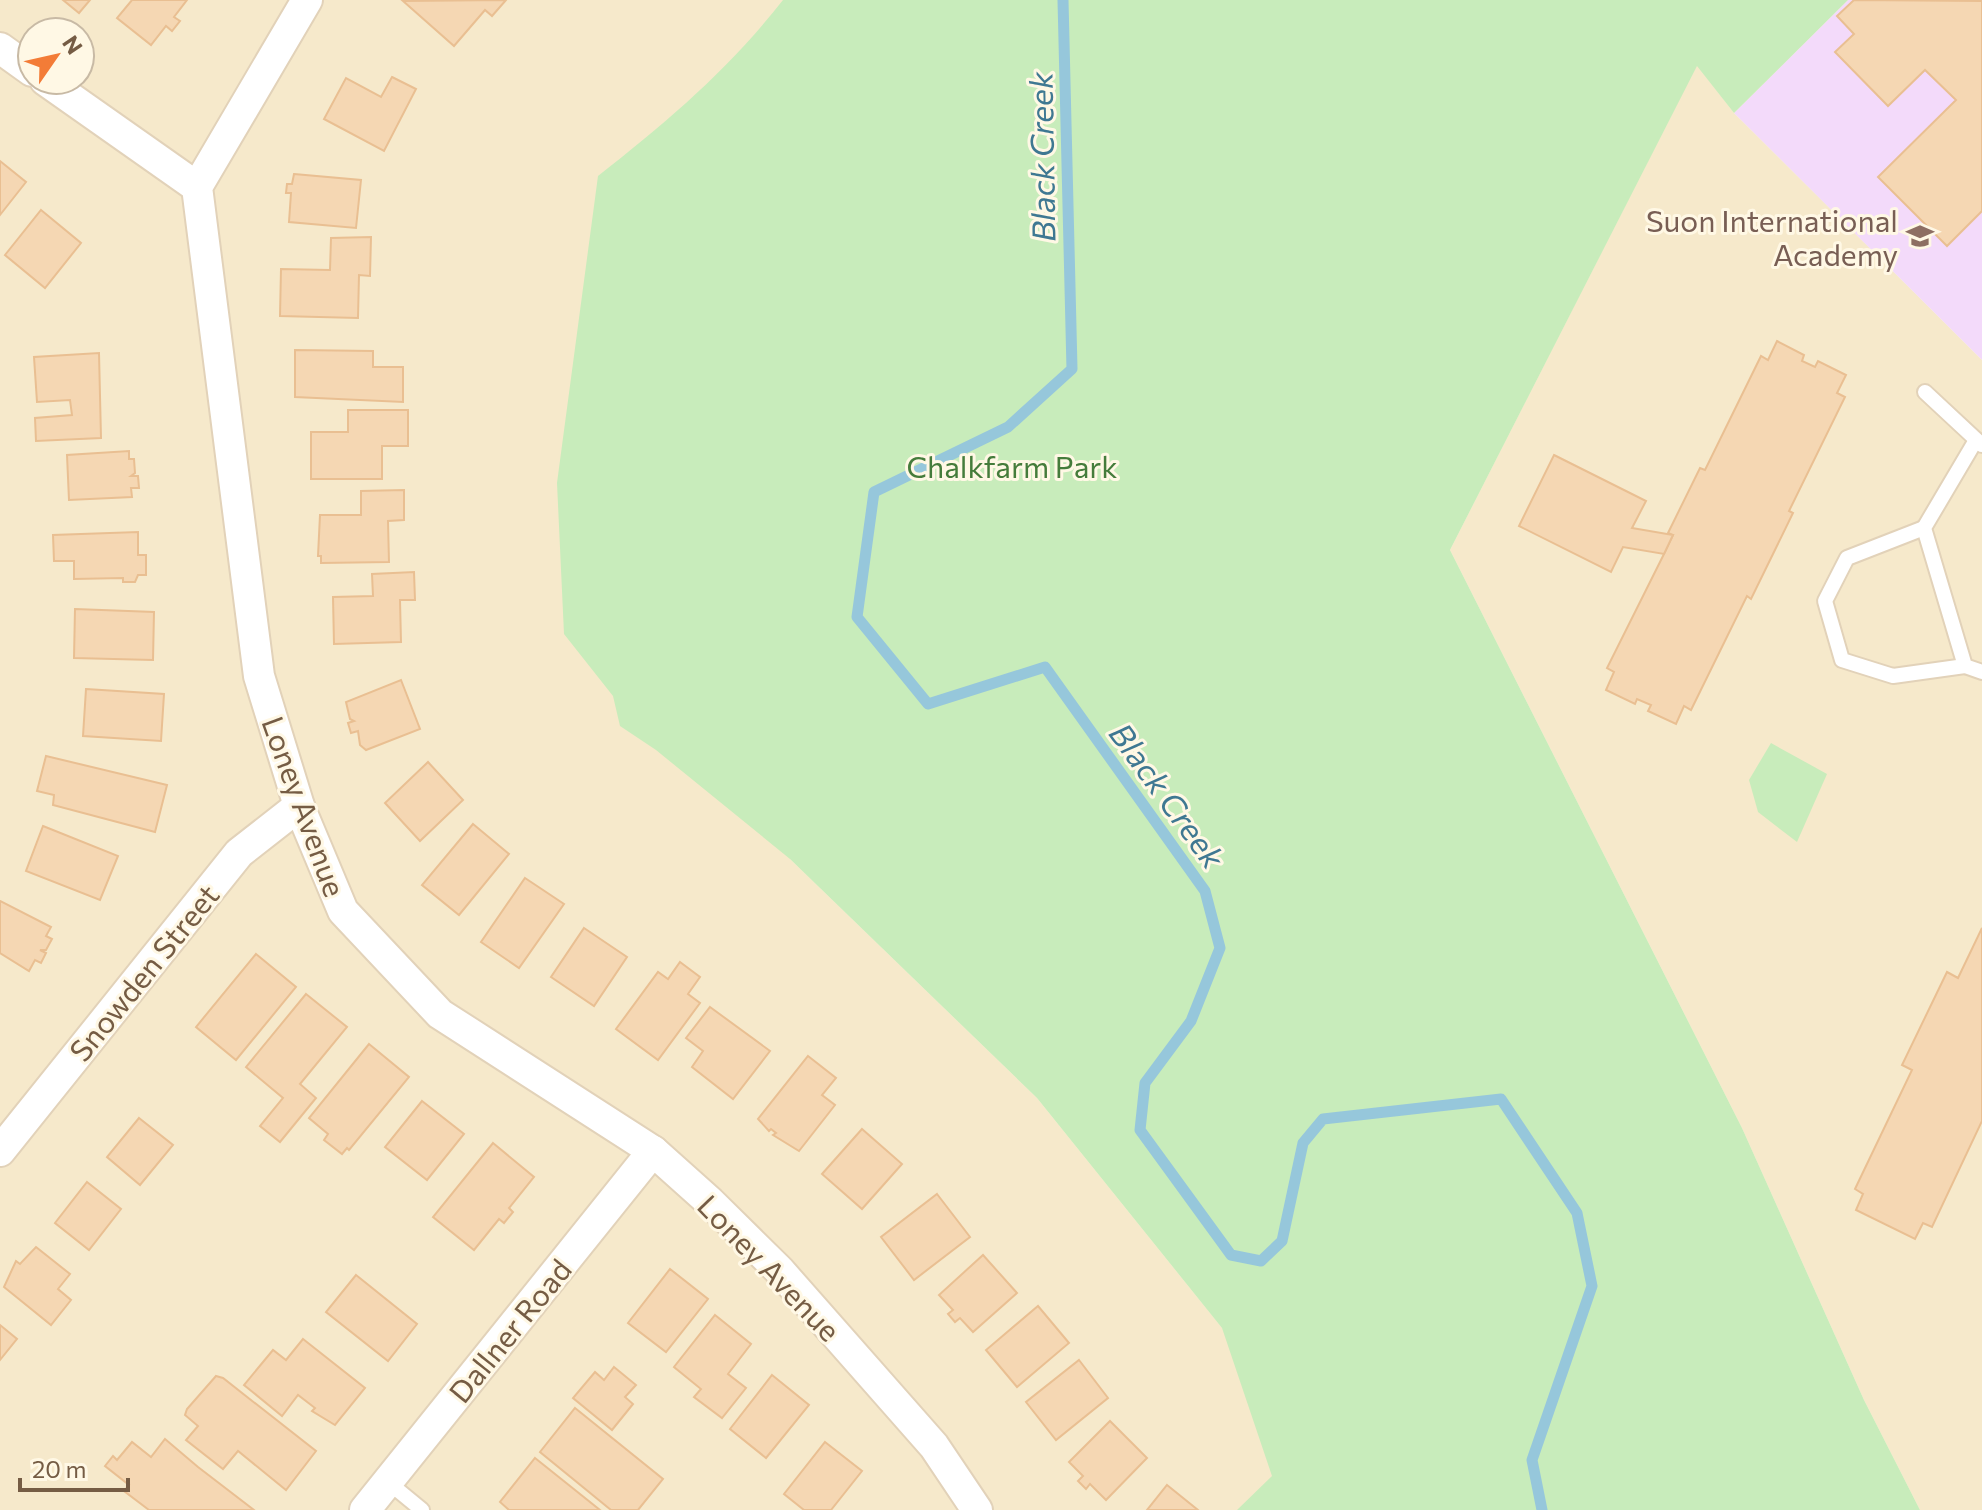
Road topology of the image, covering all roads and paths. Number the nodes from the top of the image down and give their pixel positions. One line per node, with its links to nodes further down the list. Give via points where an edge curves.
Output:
1 (307, 0): 3 (street)
2 (68, 96): 3 (street)
3 (197, 187): 9 (street, Loney Avenue, via 259,676)
4 (1925, 392): 5 (lane)
5 (1979, 443): 6 (lane)
6 (1924, 528): 7 (lane); 7 (lane, via 1847,558 1825,601 1842,660 1893,676)
7 (1965, 666): 8 (lane)
8 (1982, 672)
9 (299, 806): 10 (street, Snowden Street, via 239,853); 11 (street, Loney Avenue, via 343,911 440,1014)
10 (0, 1151)
11 (653, 1151): 12 (street, Dallner Road); 15 (street, Loney Avenue, via 779,1270 934,1446)
12 (388, 1482): 13 (street, Dallner Road); 14 (lane)
13 (365, 1510)
14 (422, 1510)
15 (977, 1510)

